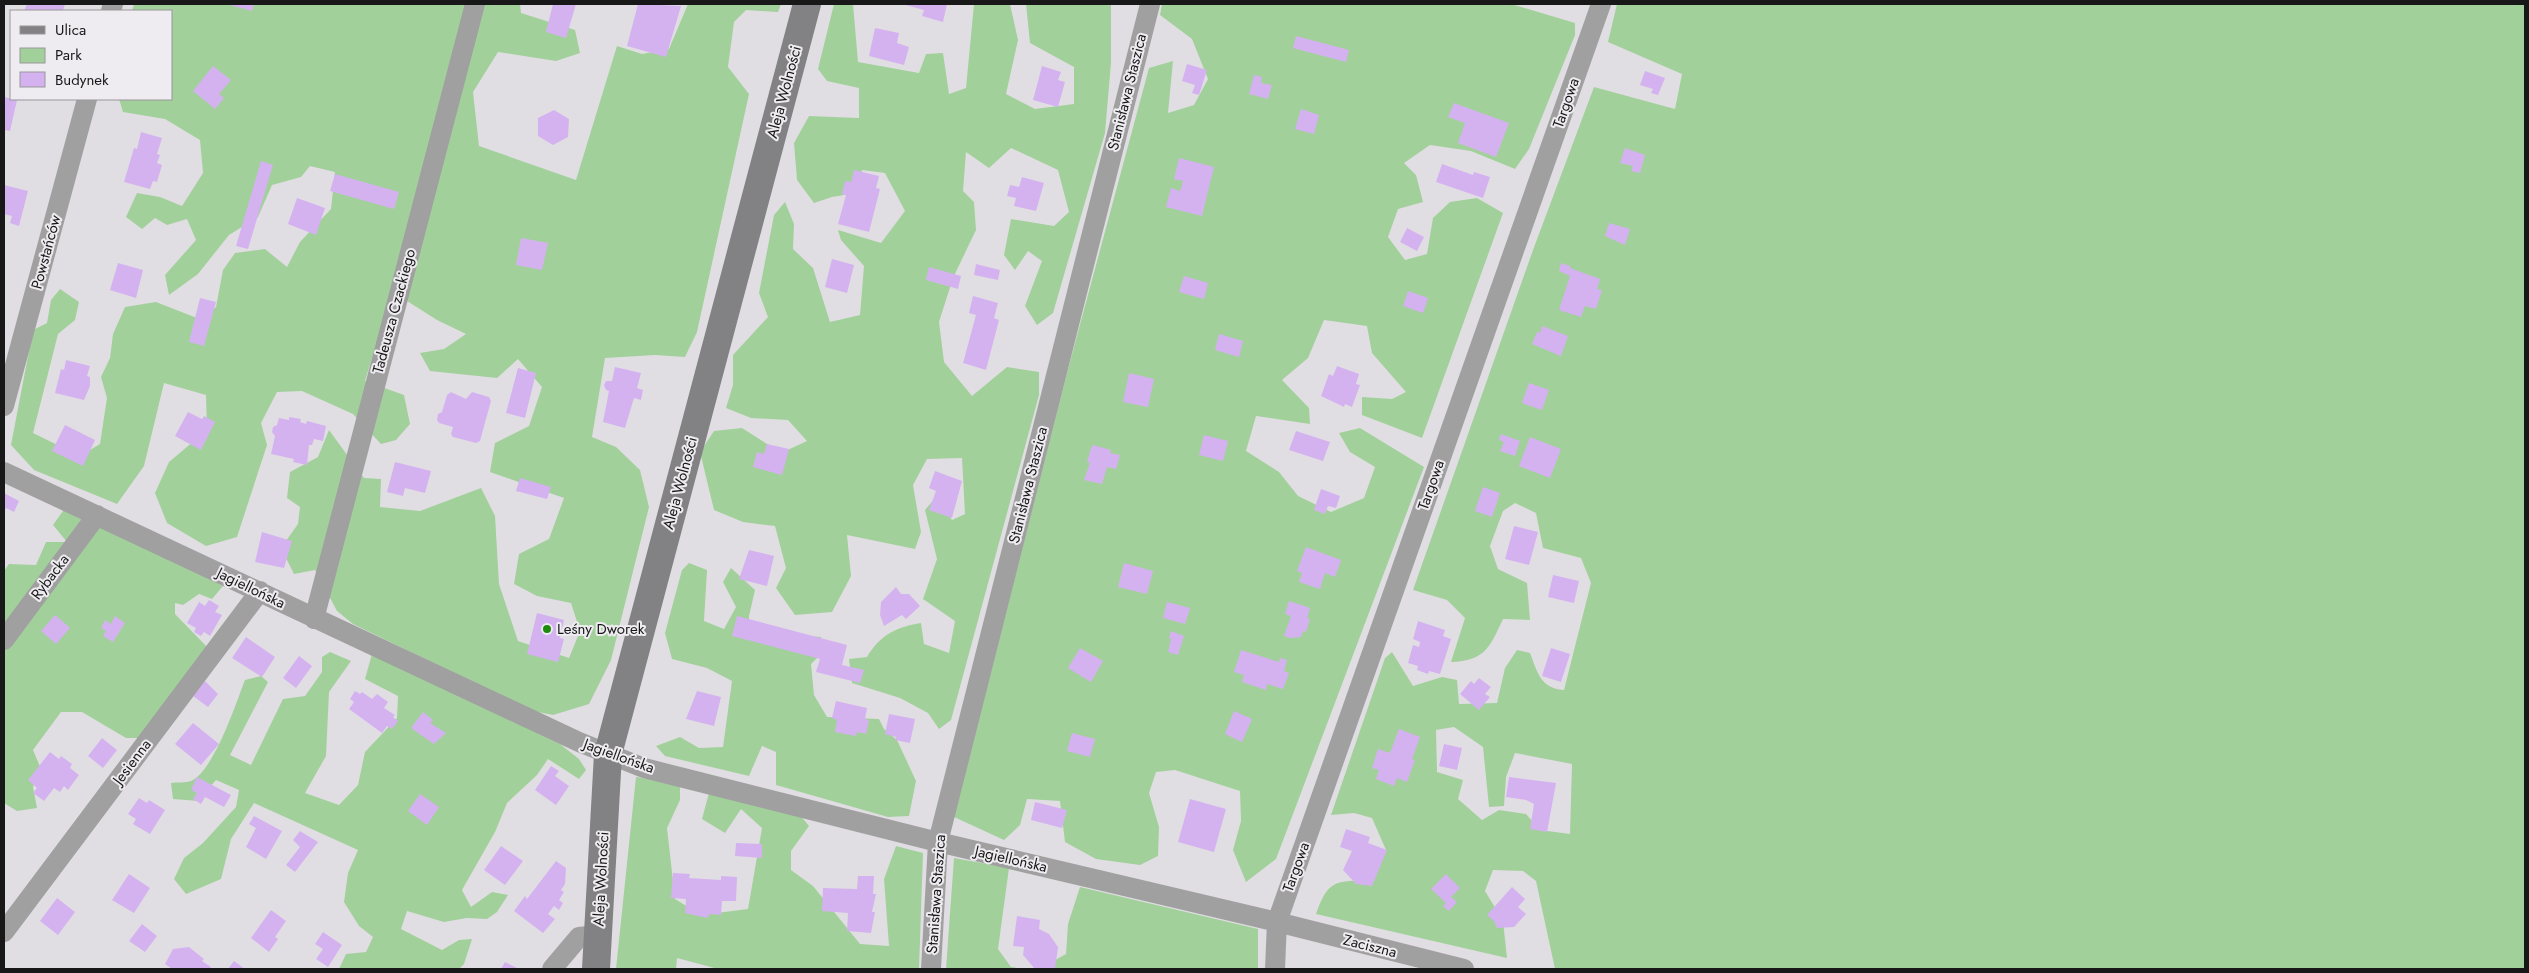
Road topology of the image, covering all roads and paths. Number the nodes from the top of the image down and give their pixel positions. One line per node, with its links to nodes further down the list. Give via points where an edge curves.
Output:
1 (475, 4): 10 (street, Tadeusza Czackiego)
2 (807, 4): 12 (street, Aleja Wolności)
3 (1150, 4): 13 (street, Stanisława Staszica)
4 (1600, 4): 14 (street, Targowa)
5 (87, 100): 6 (street, Powstańców)
6 (4, 406)
7 (4, 472): 8 (street, Jagiellońska)
8 (97, 515): 9 (street, Jagiellońska); 11 (street, Rybacka)
9 (260, 591): 10 (street, Jagiellońska); 15 (street, Jesienna)
10 (314, 619): 12 (street, Jagiellońska)
11 (4, 640)
12 (608, 754): 13 (street, Jagiellońska, via 644,768); 16 (street, Aleja Wolności)
13 (938, 842): 14 (street, Jagiellońska); 19 (street, Stanisława Staszica)
14 (1277, 922): 20 (street, Targowa); 21 (street, Zaciszna)
15 (4, 932)
16 (597, 935): 17 (street, via 579,937); 18 (street, Aleja Wolności)
17 (552, 969)
18 (596, 969)
19 (931, 969)
20 (1274, 969)
21 (1464, 969)

